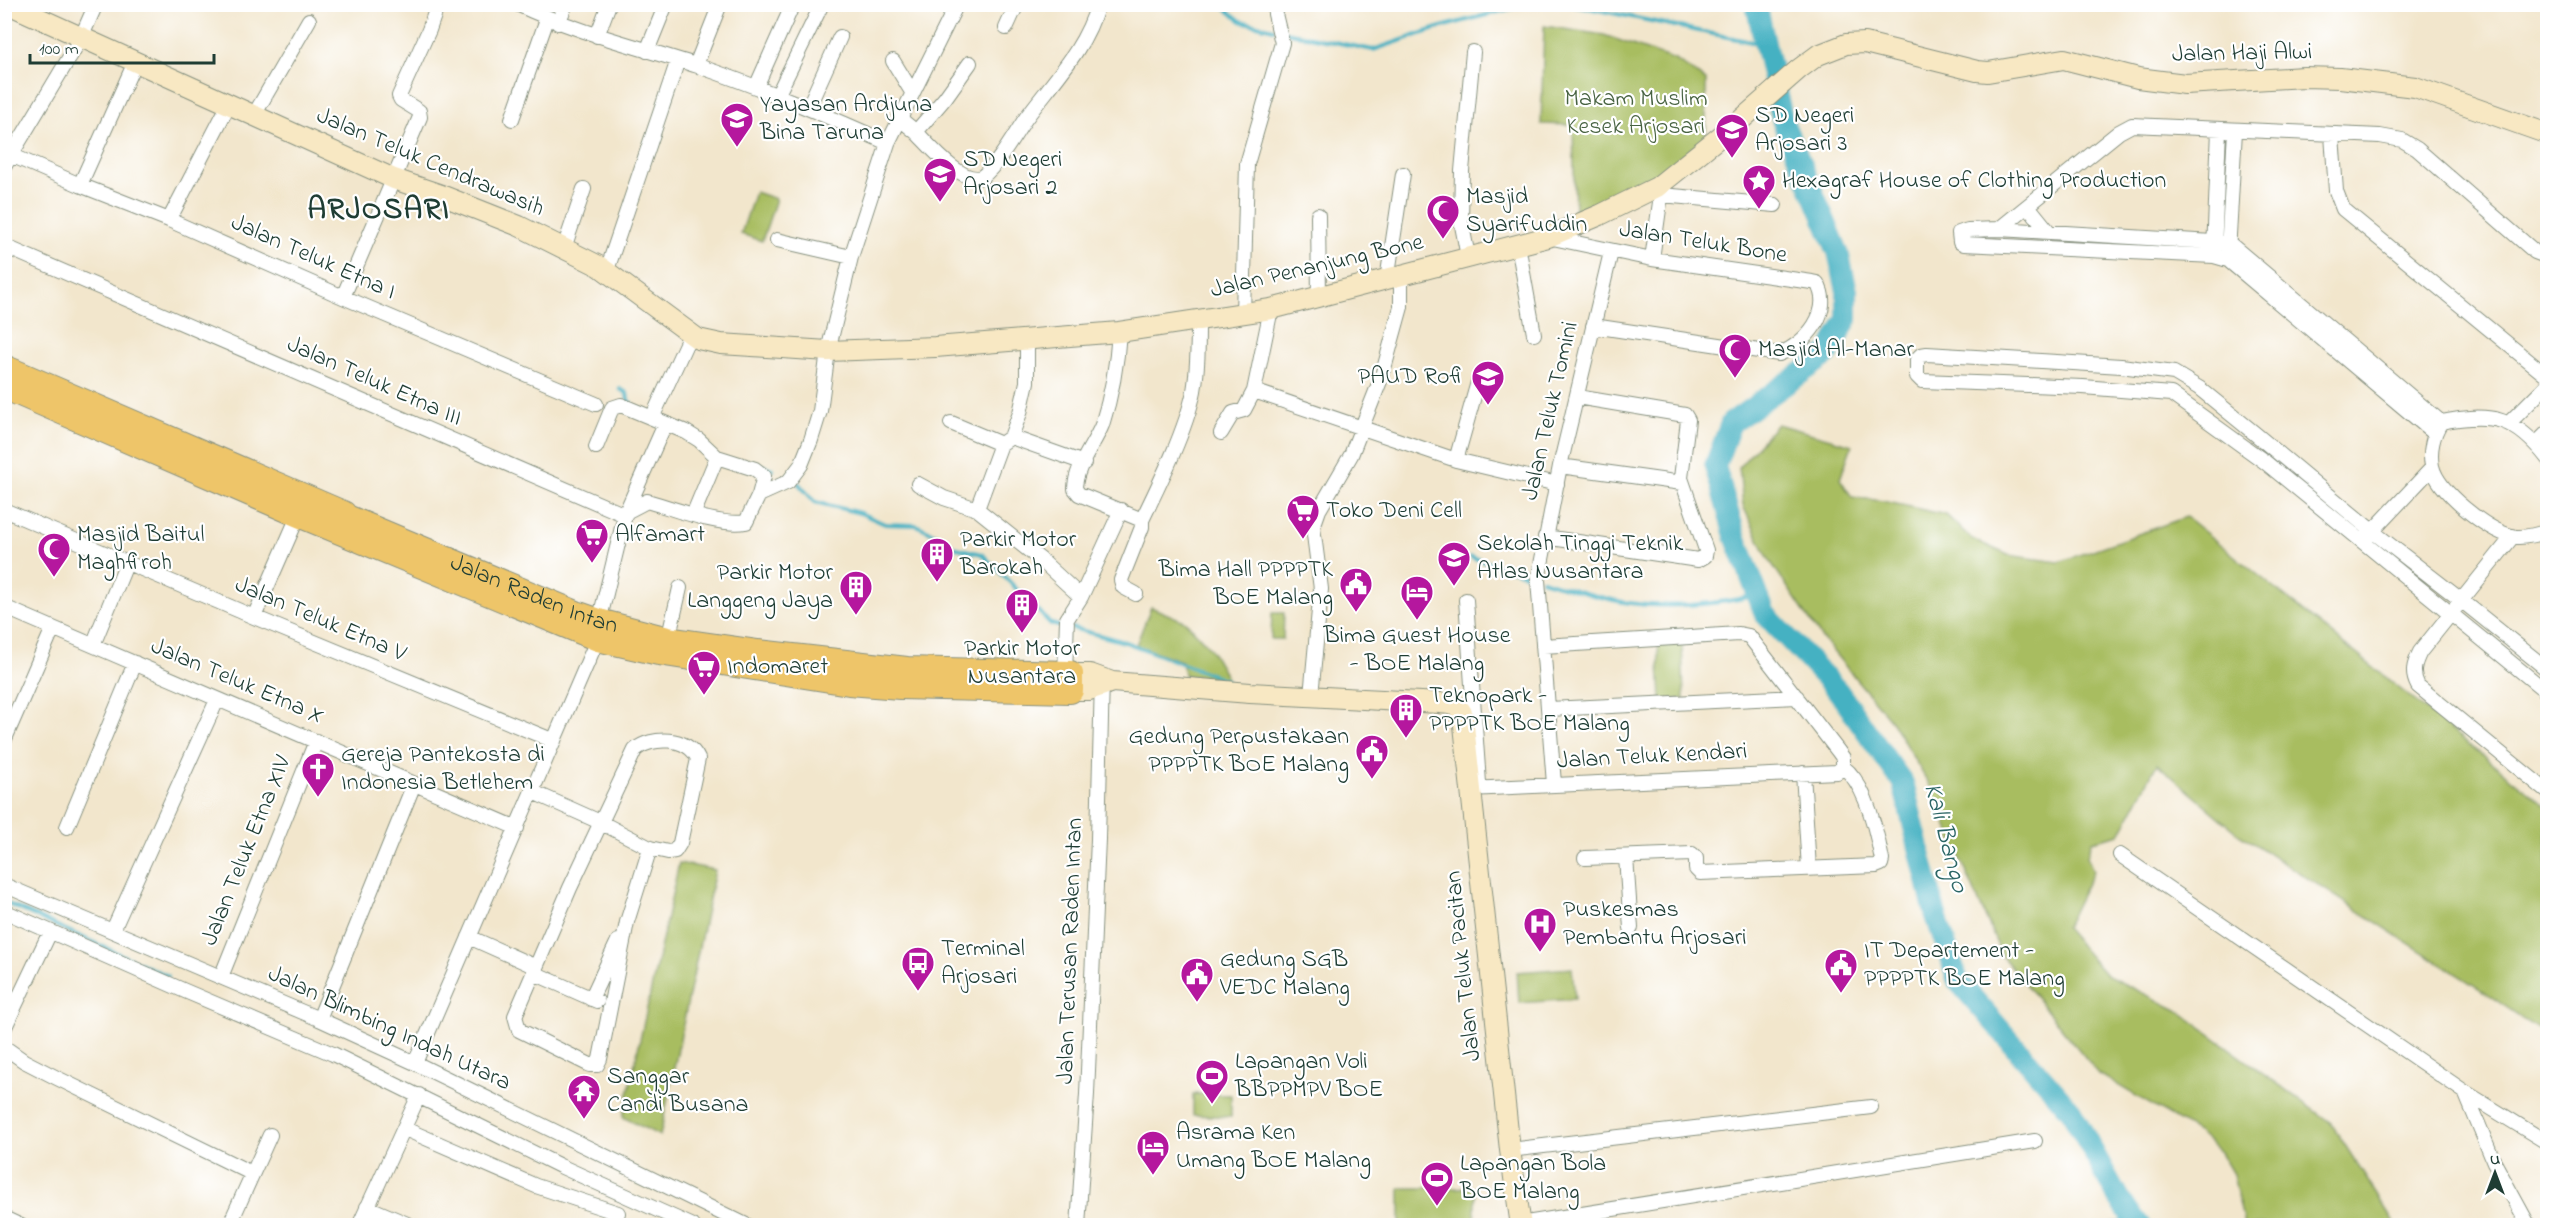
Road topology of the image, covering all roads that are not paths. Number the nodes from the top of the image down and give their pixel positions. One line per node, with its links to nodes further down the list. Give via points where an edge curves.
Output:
1 (9, 4): 20 (street, Jalan Teluk Cendrawasih)
2 (96, 4): 20 (street)
3 (438, 4): 45 (street, via 399,95 421,116)
4 (517, 4): 16 (street)
5 (566, 4): 16 (street)
6 (609, 4): 18 (street)
7 (666, 4): 21 (street)
8 (720, 4): 27 (street)
9 (793, 4): 29 (street)
10 (822, 4): 31 (street)
11 (957, 4): 30 (street)
12 (1017, 4): 17 (street)
13 (1098, 4): 39 (street, via 1078,51 982,177 970,178 960,173)
14 (1277, 9): 74 (street, via 1282,43 1248,164)
15 (309, 20): 34 (street)
16 (553, 21): 18 (street); 36 (street)
17 (1006, 28)
18 (597, 36): 21 (street)
19 (840, 37): 33 (street)
20 (81, 38): 25 (street, Jalan Teluk Cendrawasih); 43 (street)
21 (647, 51): 23 (street)
22 (1473, 52): 66 (street, via 1462,171 1461,219)
23 (678, 60): 27 (street); 69 (street)
24 (893, 61): 30 (street)
25 (135, 62): 32 (street, Jalan Teluk Cendrawasih); 46 (street)
26 (970, 63): 39 (street)
27 (696, 65): 29 (street)
28 (1798, 69): 40 (street, Jalan Haji Alwi, via 1833,48 1865,44 1988,72 2064,59 2138,78 2186,84 2340,78 2415,87); 48 (street, Jalan Penanjung Bone)
29 (756, 87): 31 (street)
30 (912, 92): 35 (street)
31 (777, 96): 33 (street)
32 (228, 106): 34 (street, Jalan Teluk Cendrawasih); 52 (street)
33 (808, 108): 42 (street)
34 (253, 117): 45 (street, Jalan Teluk Cendrawasih)
35 (898, 118): 39 (street); 42 (street)
36 (512, 120)
37 (2219, 130): 38 (street); 50 (street, via 2128,127); 62 (street)
38 (2235, 131): 41 (street); 62 (street)
39 (916, 132)
40 (2547, 134)
41 (2332, 135): 64 (street, via 2402,140); 84 (street, via 2336,191 2343,208)
42 (888, 143): 65 (street)
43 (6, 158): 46 (street, Jalan Teluk Etna I)
44 (1404, 174): 70 (street)
45 (394, 179): 60 (street, Jalan Teluk Cendrawasih, via 483,211); 71 (street)
46 (80, 185): 52 (street, Jalan Teluk Etna I)
47 (584, 189): 60 (street)
48 (1659, 191): 49 (street); 56 (street, Jalan Penanjung Bone); 67 (street)
49 (1775, 205)
50 (2028, 206): 53 (street); 54 (street)
51 (1318, 215): 72 (street)
52 (169, 219): 71 (street, Jalan Teluk Etna I)
53 (1999, 229): 54 (street); 61 (street, via 1968,230 1959,236 1964,244)
54 (2049, 232): 55 (street)
55 (2114, 236): 61 (street); 62 (street)
56 (1548, 237): 58 (street, Jalan Penanjung Bone); 63 (street, Jalan Teluk Bone)
57 (777, 240): 65 (street)
58 (1518, 245): 66 (street, Jalan Penanjung Bone); 78 (street)
59 (4, 246): 116 (street, Jalan Teluk Etna III)
60 (564, 248): 69 (street, Jalan Teluk Cendrawasih)
61 (2113, 250): 62 (street)
62 (2222, 250): 95 (street)
63 (1611, 252): 67 (street, Jalan Teluk Bone); 76 (street, Jalan Teluk Tomini)
64 (2541, 254): 68 (street)
65 (851, 257): 81 (street)
66 (1468, 257): 70 (street, Jalan Penanjung Bone)
67 (1652, 259): 76 (street, Jalan Teluk Bone, via 1817,283 1823,293 1820,319 1793,347 1779,354)
68 (2547, 267)
69 (607, 270): 79 (street, Jalan Teluk Cendrawasih)
70 (1394, 279): 72 (street, Jalan Penanjung Bone); 96 (street, via 1401,307)
71 (343, 297): 91 (street, Jalan Teluk Etna I)
72 (1319, 298): 73 (street, Jalan Penanjung Bone)
73 (1271, 309): 74 (street, Jalan Penanjung Bone); 88 (street)
74 (1243, 314): 75 (street, Jalan Penanjung Bone)
75 (1198, 321): 77 (street, Jalan Penanjung Bone); 118 (street, via 1198,368 1193,393)
76 (1593, 326): 90 (street, Jalan Teluk Tomini)
77 (1119, 332): 80 (street, Jalan Penanjung Bone); 105 (street, via 1115,378 1101,427)
78 (1534, 334)
79 (690, 335): 81 (street, Jalan Teluk Cendrawasih, via 721,344); 92 (street)
80 (1027, 339): 81 (street, Jalan Penanjung Bone); 99 (street, via 1026,393)
81 (828, 351): 111 (street, via 820,411 801,465 788,482)
82 (4, 368): 134 (highway, Jalan Raden Intan, via 344,514)
83 (2174, 373): 89 (street); 89 (street, via 1927,354 1917,360 1917,376 1922,381); 119 (street, via 2199,388)
84 (2547, 377)
85 (1478, 382): 104 (street)
86 (2547, 384): 94 (street)
87 (4, 386): 115 (highway, Jalan Raden Intan)
88 (1254, 391): 96 (street); 98 (street, via 1244,410 1233,413)
89 (2171, 394): 123 (street, via 2265,462)
90 (1576, 397): 106 (street, Jalan Teluk Tomini); 108 (street, via 1682,413 1688,420)
91 (596, 404)
92 (656, 417): 101 (street, via 615,405); 102 (street, via 693,436); 116 (street)
93 (951, 423): 99 (street)
94 (2509, 423): 95 (street, via 2485,418); 100 (street)
95 (2438, 427): 107 (street)
96 (1362, 429): 104 (street); 144 (street, via 1313,527 1321,589)
97 (2547, 432): 100 (street)
98 (1221, 433)
99 (1006, 440): 105 (street); 112 (street)
100 (2536, 444): 103 (street)
101 (596, 447)
102 (717, 458): 111 (street, via 762,472); 117 (street)
103 (2547, 459)
104 (1456, 460): 110 (street)
105 (1084, 463): 114 (street, via 1075,489)
106 (1560, 466): 108 (street); 110 (street, Jalan Teluk Tomini)
107 (2432, 468): 119 (street); 121 (street, via 2473,514 2495,530)
108 (1682, 483): 122 (street, via 1706,550 1703,559)
109 (918, 484): 112 (street)
110 (1557, 484): 122 (street, Jalan Teluk Tomini)
111 (759, 495): 117 (street, via 746,522)
112 (977, 509): 127 (street)
113 (4, 510): 124 (street, Jalan Teluk Etna V)
114 (1120, 510): 118 (street); 127 (street)
115 (298, 514): 132 (street); 134 (highway, Jalan Raden Intan)
116 (626, 514): 117 (street, via 647,501); 134 (street)
117 (693, 515)
118 (1142, 520): 126 (street, via 1121,580 1123,587)
119 (2372, 531): 123 (street); 129 (street)
120 (2547, 531): 121 (street, via 2534,536)
121 (2513, 536): 129 (street)
122 (1545, 537): 137 (street, Jalan Teluk Tomini, via 1538,580)
123 (2362, 543): 131 (street)
124 (127, 562): 132 (street, Jalan Teluk Etna V); 136 (street)
125 (680, 588): 135 (street)
126 (1136, 594)
127 (1081, 597): 141 (street, via 1067,619)
128 (1466, 600): 156 (street, Jalan Teluk Pacitan)
129 (2461, 600): 131 (street); 139 (street)
130 (4, 607): 133 (street, Jalan Teluk Etna X)
131 (2449, 614): 143 (street); 158 (street, via 2420,652 2414,679)
132 (254, 617): 151 (street, Jalan Teluk Etna V)
133 (53, 628): 136 (street, Jalan Teluk Etna X); 149 (street)
134 (598, 630): 135 (highway, Jalan Raden Intan); 140 (highway, Jalan Raden Intan, via 659,652 726,664); 151 (street)
135 (668, 640): 140 (highway, Jalan Raden Intan)
136 (93, 645): 138 (street, Jalan Teluk Etna X)
137 (1543, 646): 145 (street, via 1749,636); 148 (street, Jalan Teluk Tomini)
138 (135, 663): 146 (street, Jalan Teluk Etna X); 160 (street)
139 (2547, 670)
140 (878, 676): 141 (highway, Jalan Raden Intan, via 1026,682)
141 (1069, 679): 142 (street, Jalan Raden Intan, via 1090,674)
142 (1105, 682): 144 (street, Jalan Raden Intan); 203 (street, Jalan Terusan Raden Intan)
143 (2547, 693)
144 (1311, 696): 147 (street, Jalan Raden Intan)
145 (1797, 697): 148 (street); 152 (street, via 1843,758)
146 (217, 700): 150 (street, Jalan Teluk Etna X); 171 (street)
147 (1454, 704): 156 (street, Jalan Teluk Pacitan, via 1463,716)
148 (1549, 709): 155 (street, Jalan Teluk Tomini)
149 (4, 741)
150 (316, 741): 154 (street, Jalan Teluk Etna X); 175 (street, Jalan Teluk Etna XIV)
151 (554, 741): 157 (street)
152 (1840, 769): 153 (street, Jalan Teluk Kendari); 166 (street, via 1849,771 1871,812 1881,864)
153 (1803, 773): 155 (street, Jalan Teluk Kendari); 166 (street)
154 (414, 784): 161 (street, Jalan Teluk Etna X); 178 (street)
155 (1554, 784): 156 (street, Jalan Teluk Kendari)
156 (1475, 789): 191 (street, Jalan Teluk Pacitan)
157 (533, 792): 159 (street); 161 (street)
158 (2547, 792)
159 (600, 822): 162 (street); 162 (street, via 638,747 660,740 688,747 699,764 680,843 673,852); 174 (street)
160 (67, 827)
161 (517, 828): 173 (street)
162 (650, 848): 169 (street)
163 (2120, 855): 184 (street)
164 (1626, 857): 165 (street); 166 (street, via 1692,854 1700,873); 170 (street)
165 (1586, 858)
166 (1809, 869)
167 (4, 885): 171 (street, Jalan Blimbing Indah Utara)
168 (4, 911): 172 (street, Jalan Blimbing Indah Utara)
169 (627, 922): 176 (street); 177 (street)
170 (1631, 928)
171 (113, 930): 175 (street, Jalan Blimbing Indah Utara)
172 (50, 932): 179 (street); 185 (street, Jalan Blimbing Indah Utara)
173 (469, 937): 174 (street); 183 (street)
174 (535, 970): 176 (street); 177 (street, via 515,1016 516,1026 590,1065 599,1062)
175 (220, 977): 178 (street, Jalan Blimbing Indah Utara)
176 (591, 999): 177 (street)
177 (610, 1007)
178 (320, 1019): 183 (street, Jalan Blimbing Indah Utara)
179 (4, 1029)
180 (4, 1047): 182 (street)
181 (4, 1059): 182 (street)
182 (24, 1061): 192 (street)
183 (415, 1063): 202 (street, Jalan Blimbing Indah Utara)
184 (2465, 1092): 190 (street); 204 (street, via 2494,1162)
185 (419, 1095): 187 (street); 201 (street, Jalan Blimbing Indah Utara, via 560,1166)
186 (1871, 1107): 191 (street)
187 (405, 1129): 193 (street); 194 (street, via 536,1186)
188 (270, 1135): 192 (street)
189 (2035, 1141): 196 (street)
190 (2547, 1143)
191 (1510, 1150): 196 (street, Jalan Teluk Pacitan)
192 (251, 1173): 198 (street)
193 (367, 1207): 199 (street); 200 (street)
194 (618, 1213)
195 (4, 1218): 197 (street)
196 (1521, 1225)
197 (21, 1226)
198 (229, 1226)
199 (359, 1226)
200 (412, 1226)
201 (693, 1226)
202 (748, 1226)
203 (1078, 1226)
204 (2529, 1226)

